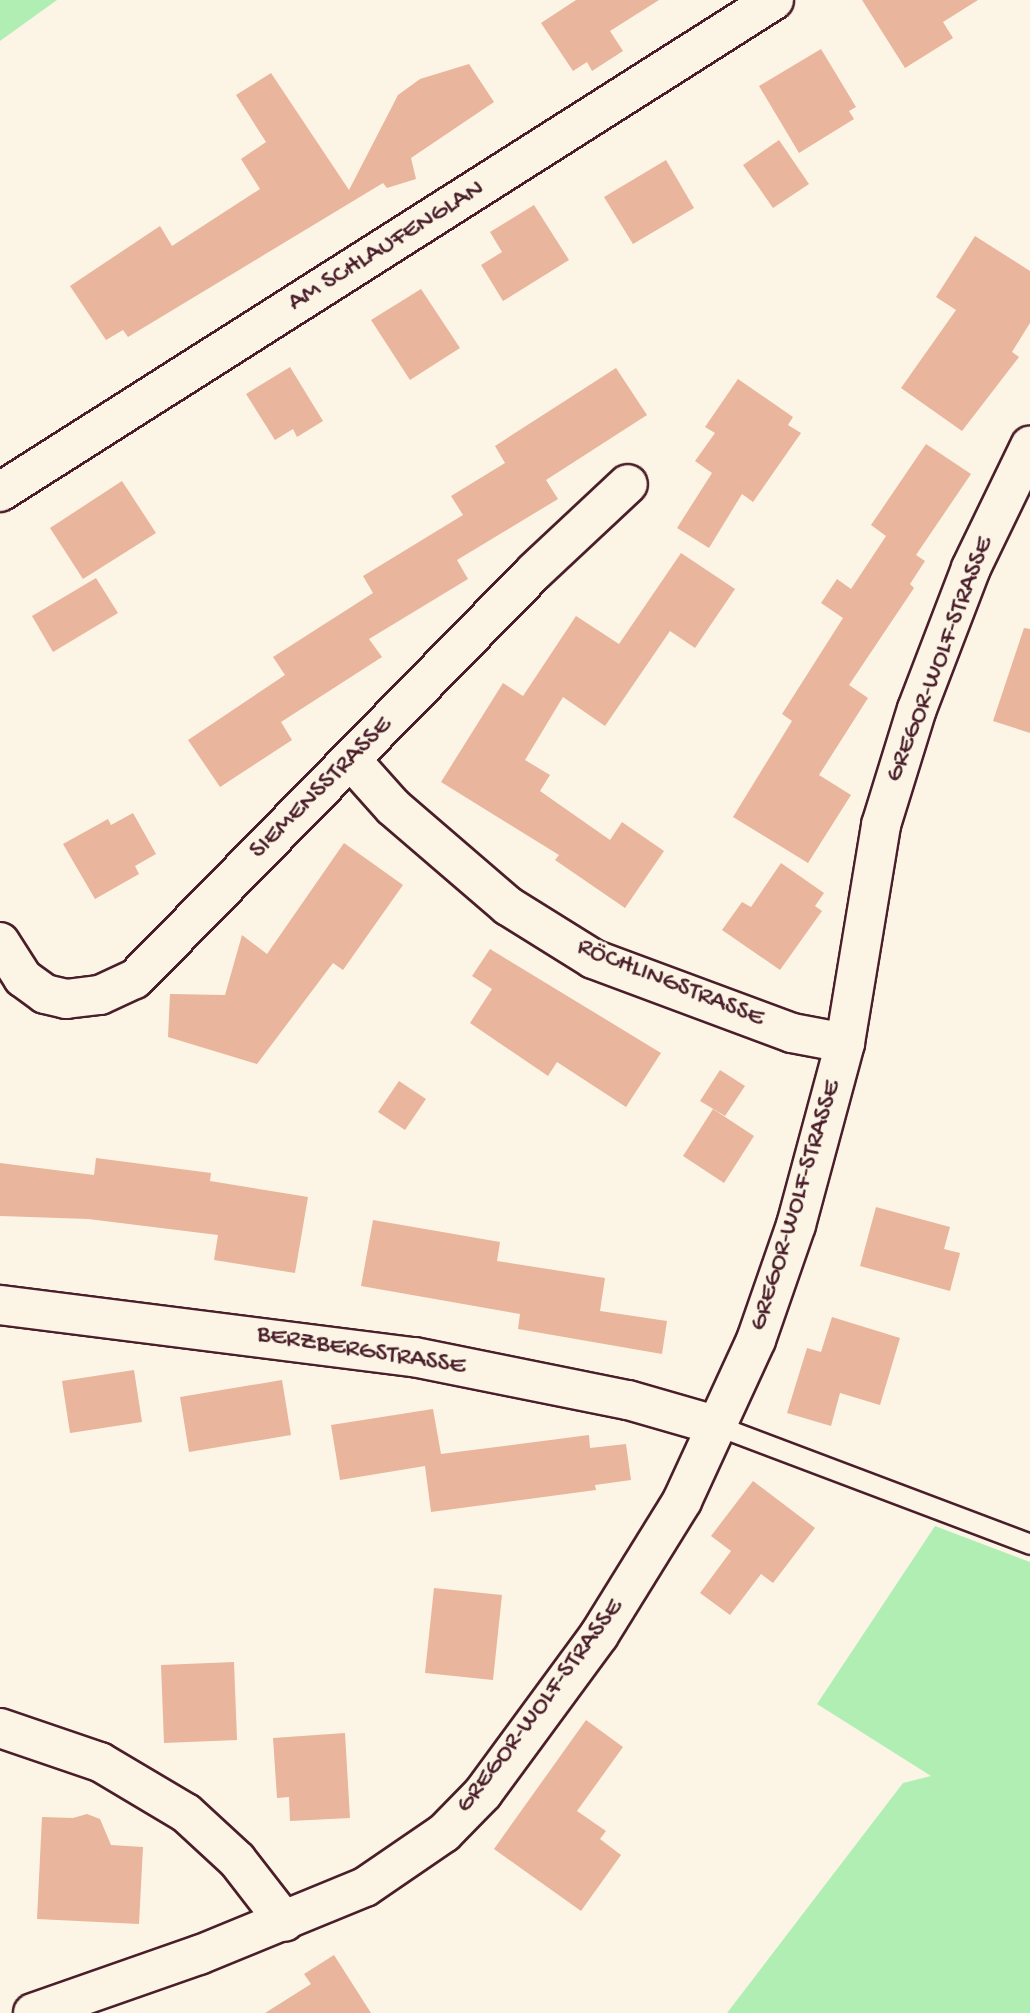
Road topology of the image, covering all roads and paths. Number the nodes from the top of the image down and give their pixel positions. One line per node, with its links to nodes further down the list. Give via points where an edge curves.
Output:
1 (774, 0): 4 (street, AM SCHLAUFENGLAN)
2 (1030, 446): 7 (street, GREGOR-WOLF-STRASSE, via 971,569 913,722 881,825)
3 (628, 484): 5 (street, SIEMENSSTRASSE, via 535,571)
4 (0, 492)
5 (351, 760): 6 (street, SIEMENSSTRASSE, via 135,979 100,995 66,999 45,994 23,978); 7 (street, RÖCHLINGSTRASSE, via 393,807 508,906 593,958 792,1033)
6 (0, 942)
7 (845, 1043): 9 (street, GREGOR-WOLF-STRASSE, via 796,1224 756,1340)
8 (0, 1305): 9 (street, BERZBERGSTRASSE, via 414,1357 628,1400)
9 (718, 1426): 10 (lane); 12 (street, GREGOR-WOLF-STRASSE, via 682,1501 599,1635 483,1793 444,1833 365,1887)
10 (1030, 1544)
11 (0, 1728): 12 (street, via 100,1762 186,1813 237,1860)
12 (285, 1922): 13 (street, GREGOR-WOLF-STRASSE)
13 (33, 2013)

